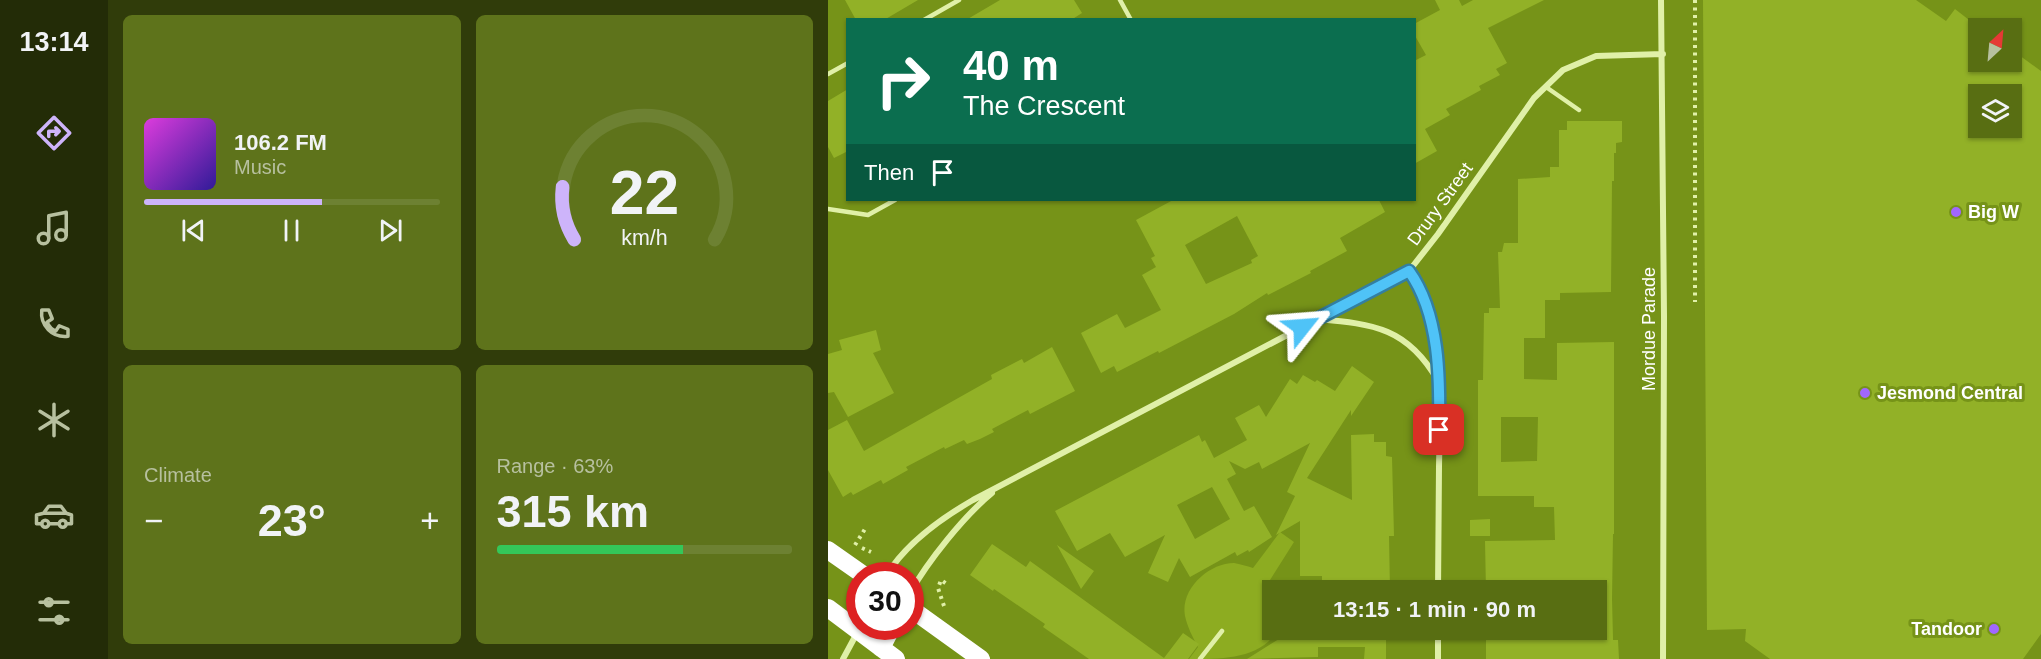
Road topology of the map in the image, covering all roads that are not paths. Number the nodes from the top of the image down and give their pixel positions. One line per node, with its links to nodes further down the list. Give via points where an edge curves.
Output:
1 (959, 0): 4 (lane)
2 (1120, 0): 5 (lane)
3 (1662, 0): 6 (street, Mordue Parade)
4 (928, 18)
5 (1130, 18)
6 (1663, 54): 9 (street, Drury Street, via 1596,56 1563,70); 36 (street, Mordue Parade)
7 (846, 64): 8 (lane)
8 (828, 74)
9 (1546, 87): 10 (lane); 13 (street, Drury Street, via 1534,98)
10 (1579, 110)
11 (893, 201): 12 (lane, via 868,215)
12 (828, 209)
13 (1409, 271): 14 (street, Drury Street); 15 (street, via 1419,285 1431,320)
14 (1317, 318): 15 (street, via 1385,330 1426,360); 16 (street, Drury Street)
15 (1440, 384): 21 (street)
16 (999, 487): 18 (street, Drury Street, via 927,530); 20 (street, Drury Street, via 964,520)
17 (828, 550): 19 (highway)
18 (897, 562)
19 (846, 563)
20 (924, 574)
21 (1438, 580)
22 (828, 608): 24 (highway)
23 (924, 618): 33 (highway)
24 (846, 620)
25 (1222, 631): 34 (lane)
26 (853, 640): 31 (street)
27 (870, 640): 30 (highway)
28 (886, 640): 30 (highway)
29 (1438, 640): 35 (street)
30 (880, 651): 32 (highway)
31 (843, 659)
32 (896, 659)
33 (981, 659)
34 (1200, 659)
35 (1438, 659)
36 (1663, 659)

